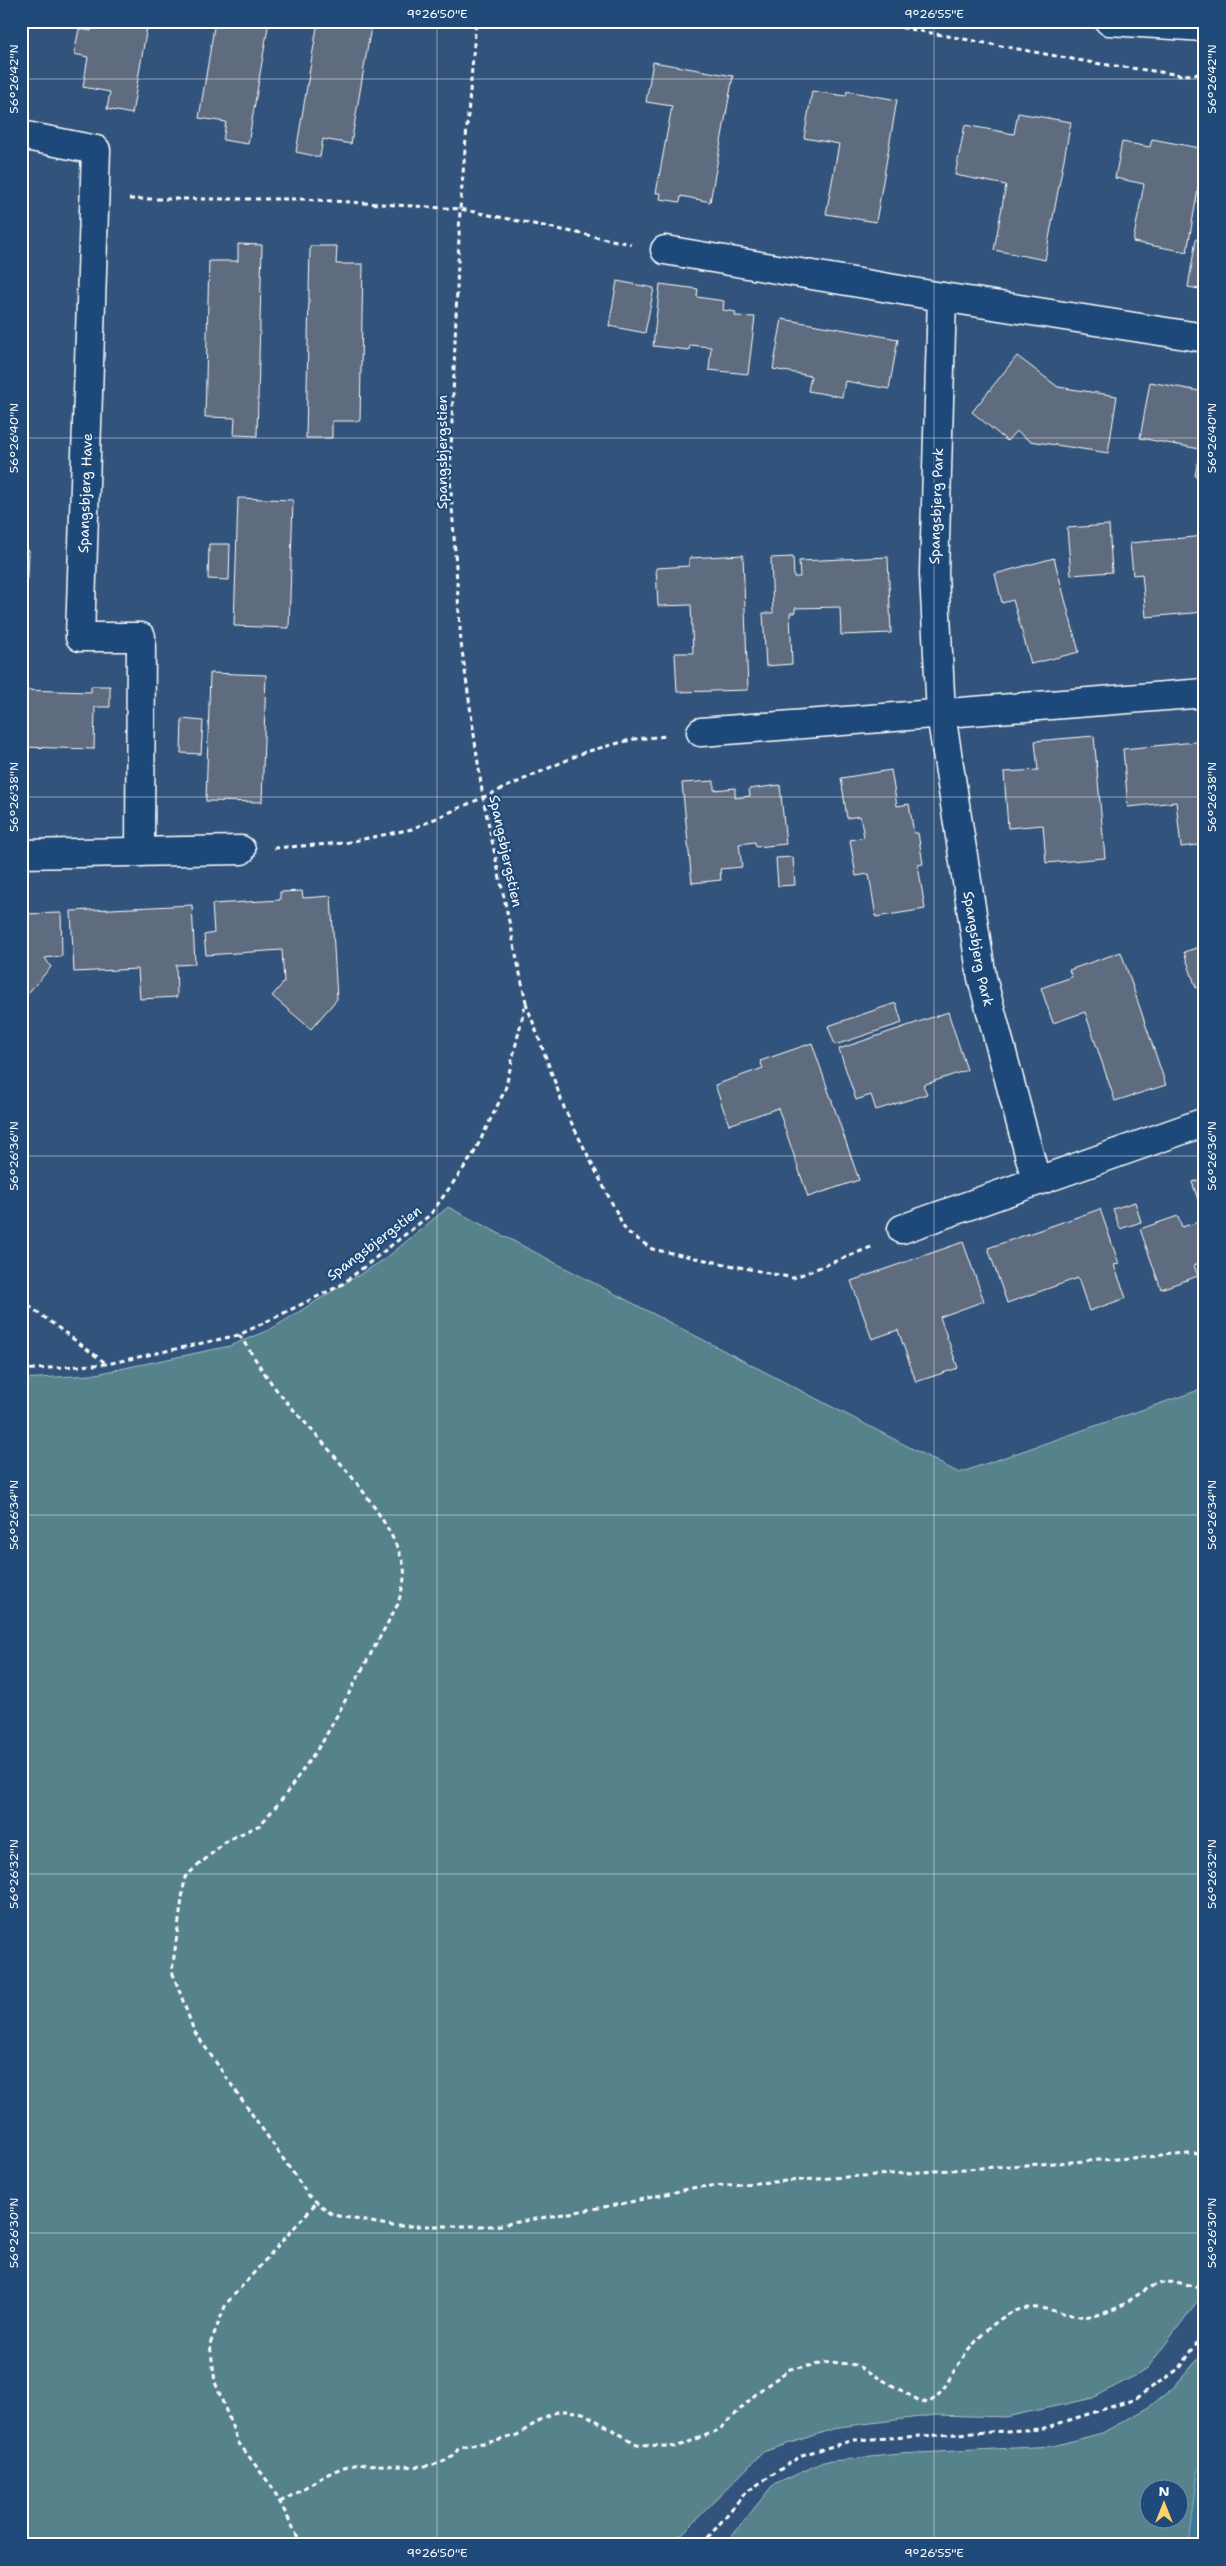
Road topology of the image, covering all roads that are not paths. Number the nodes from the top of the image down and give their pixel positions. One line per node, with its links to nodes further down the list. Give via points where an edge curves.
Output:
1 (1109, 21): 2 (street)
2 (1205, 27)
3 (21, 135): 11 (street, Spangsbjerg Have, via 96,150 80,637 141,637)
4 (665, 250): 5 (street)
5 (942, 297): 6 (street); 8 (street, Spangsbjerg Park, via 934,574)
6 (1205, 338)
7 (1205, 693): 8 (street)
8 (941, 714): 9 (street); 14 (street, Spangsbjerg Park, via 982,978)
9 (702, 732)
10 (241, 850): 11 (street)
11 (140, 852): 12 (street)
12 (21, 854)
13 (1205, 1122): 14 (street)
14 (1036, 1180): 15 (street)
15 (902, 1229)

